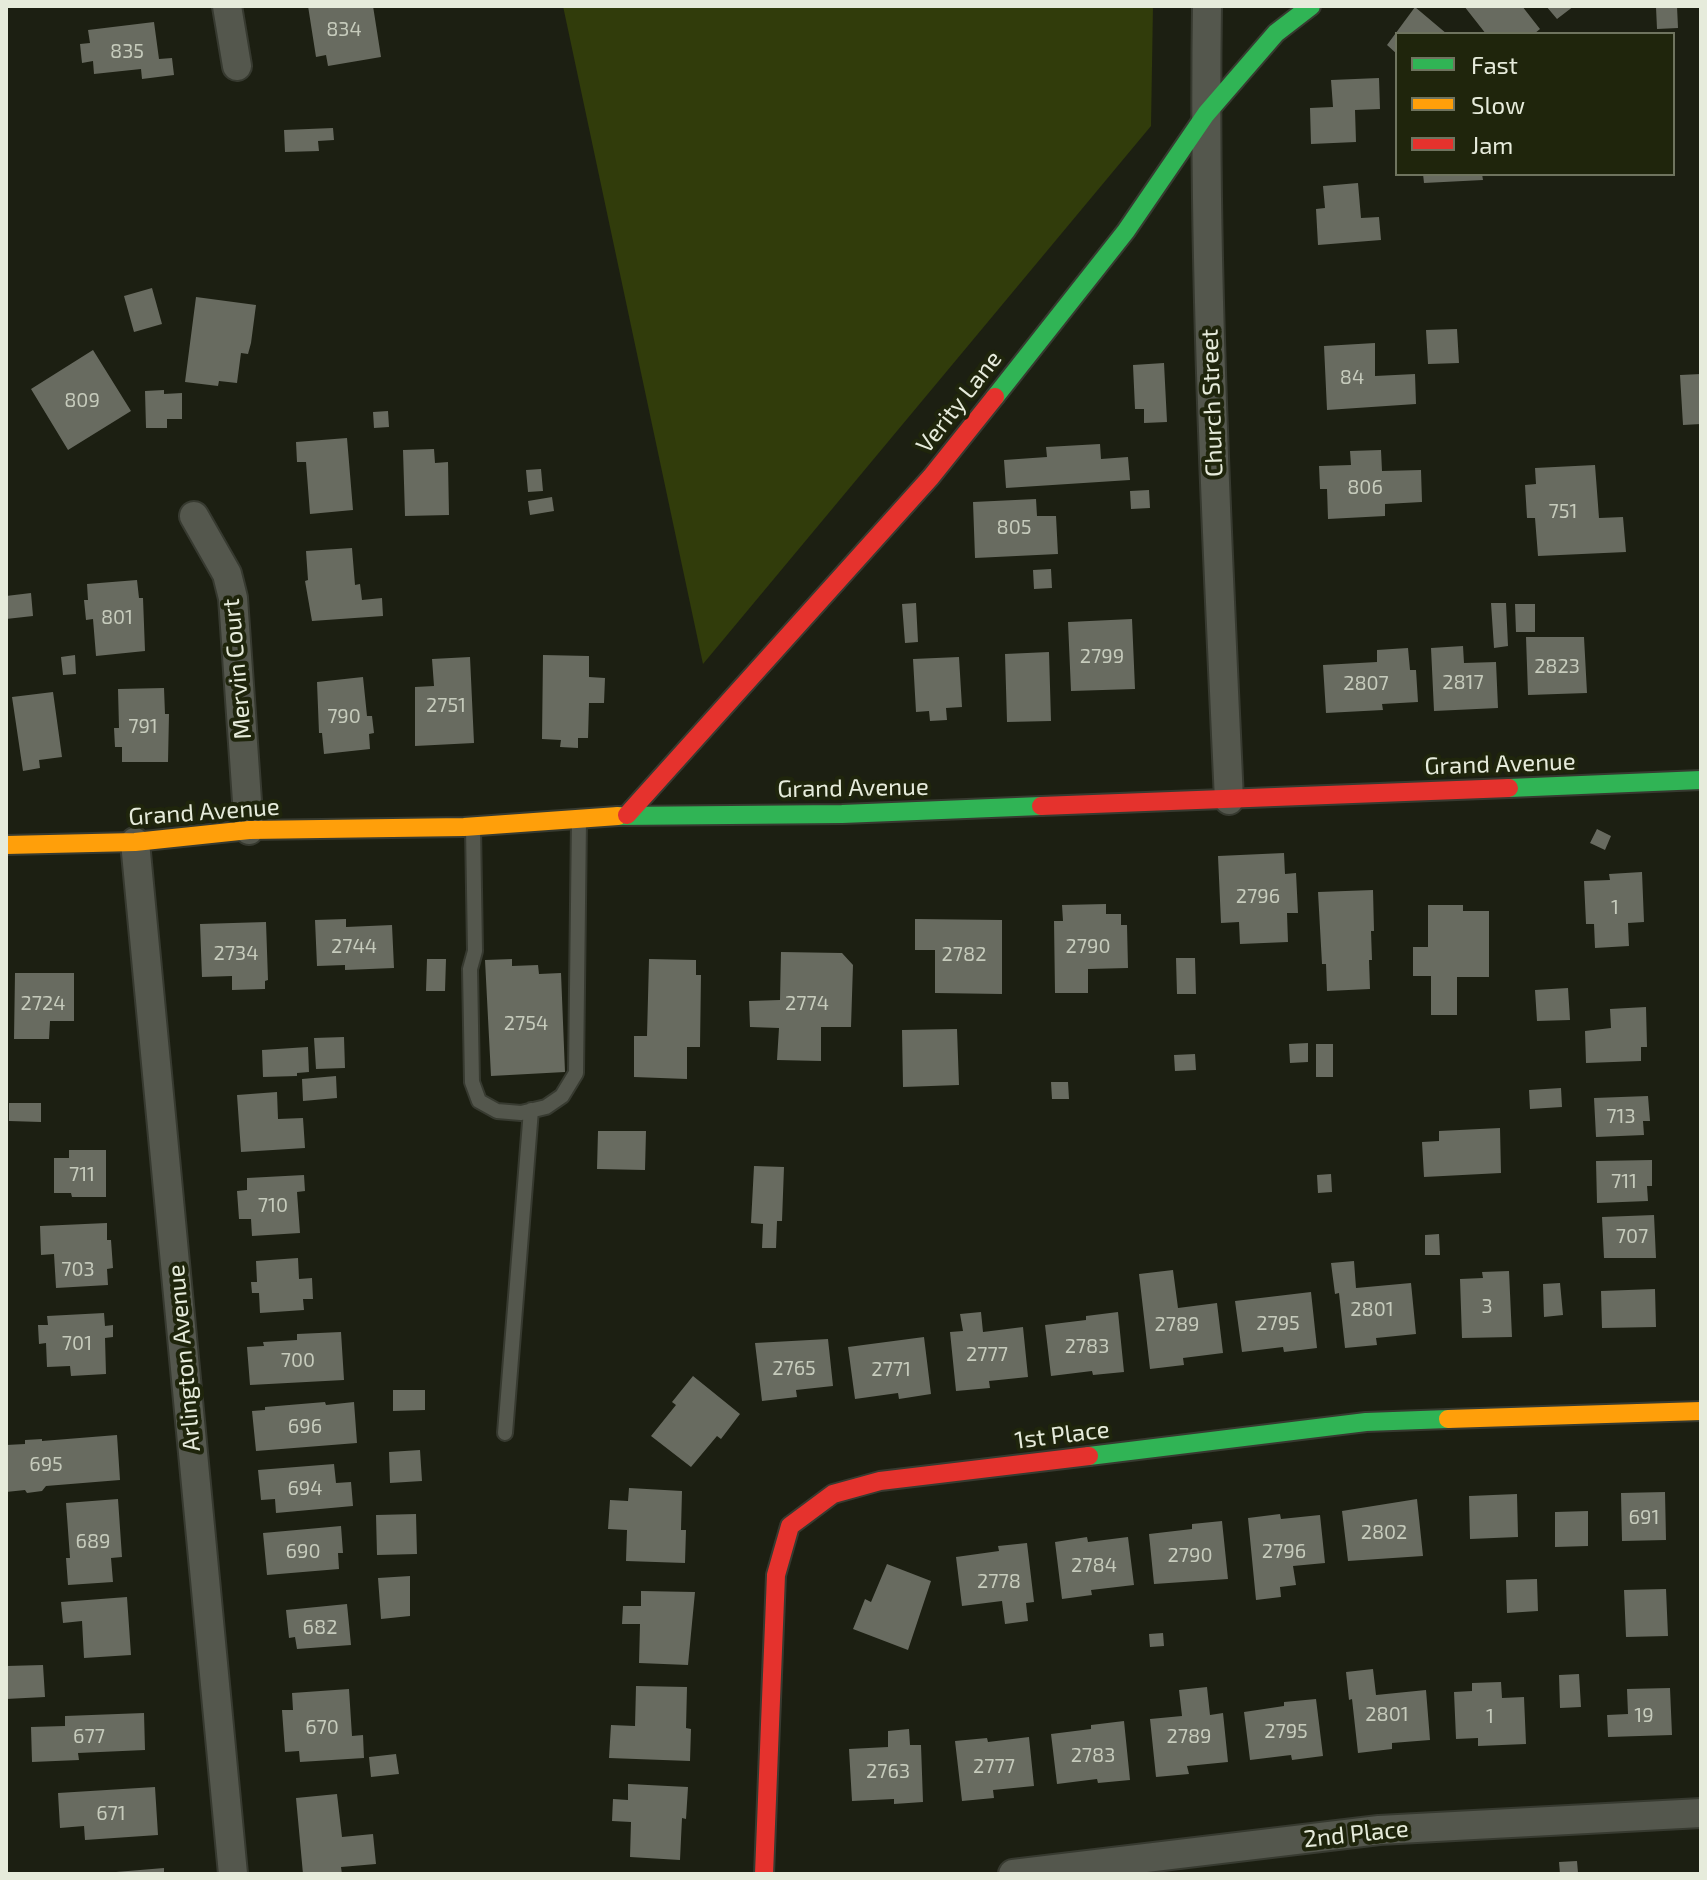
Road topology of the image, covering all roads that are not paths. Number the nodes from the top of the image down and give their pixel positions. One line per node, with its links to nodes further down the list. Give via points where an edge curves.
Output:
1 (227, 6): 4 (street)
2 (1207, 6): 5 (street, Church Street)
3 (1311, 6): 5 (street, Verity Lane, via 1276,33)
4 (237, 66)
5 (1206, 114): 8 (street, Church Street, via 1210,369); 9 (street, Verity Lane, via 1126,231 931,477)
6 (194, 516): 12 (street, Mervin Court, via 227,574 233,598)
7 (1701, 780): 8 (street, Grand Avenue)
8 (1229, 800): 9 (street, Grand Avenue, via 842,814)
9 (627, 815): 10 (street, Grand Avenue)
10 (579, 819): 11 (street, Grand Avenue); 15 (lane, via 576,1073 562,1096)
11 (473, 826): 12 (street, Grand Avenue); 15 (lane, via 472,1082 479,1101 497,1111)
12 (249, 830): 13 (street, Grand Avenue)
13 (135, 842): 14 (street, Grand Avenue); 19 (street, Arlington Avenue)
14 (6, 845)
15 (531, 1110): 17 (lane)
16 (1701, 1411): 20 (street, 1st Place, via 1366,1422 880,1481 833,1494 790,1526 776,1575)
17 (505, 1433)
18 (1701, 1813): 21 (street, 2nd Place, via 1379,1830)
19 (233, 1874)
20 (764, 1874)
21 (1013, 1874)

